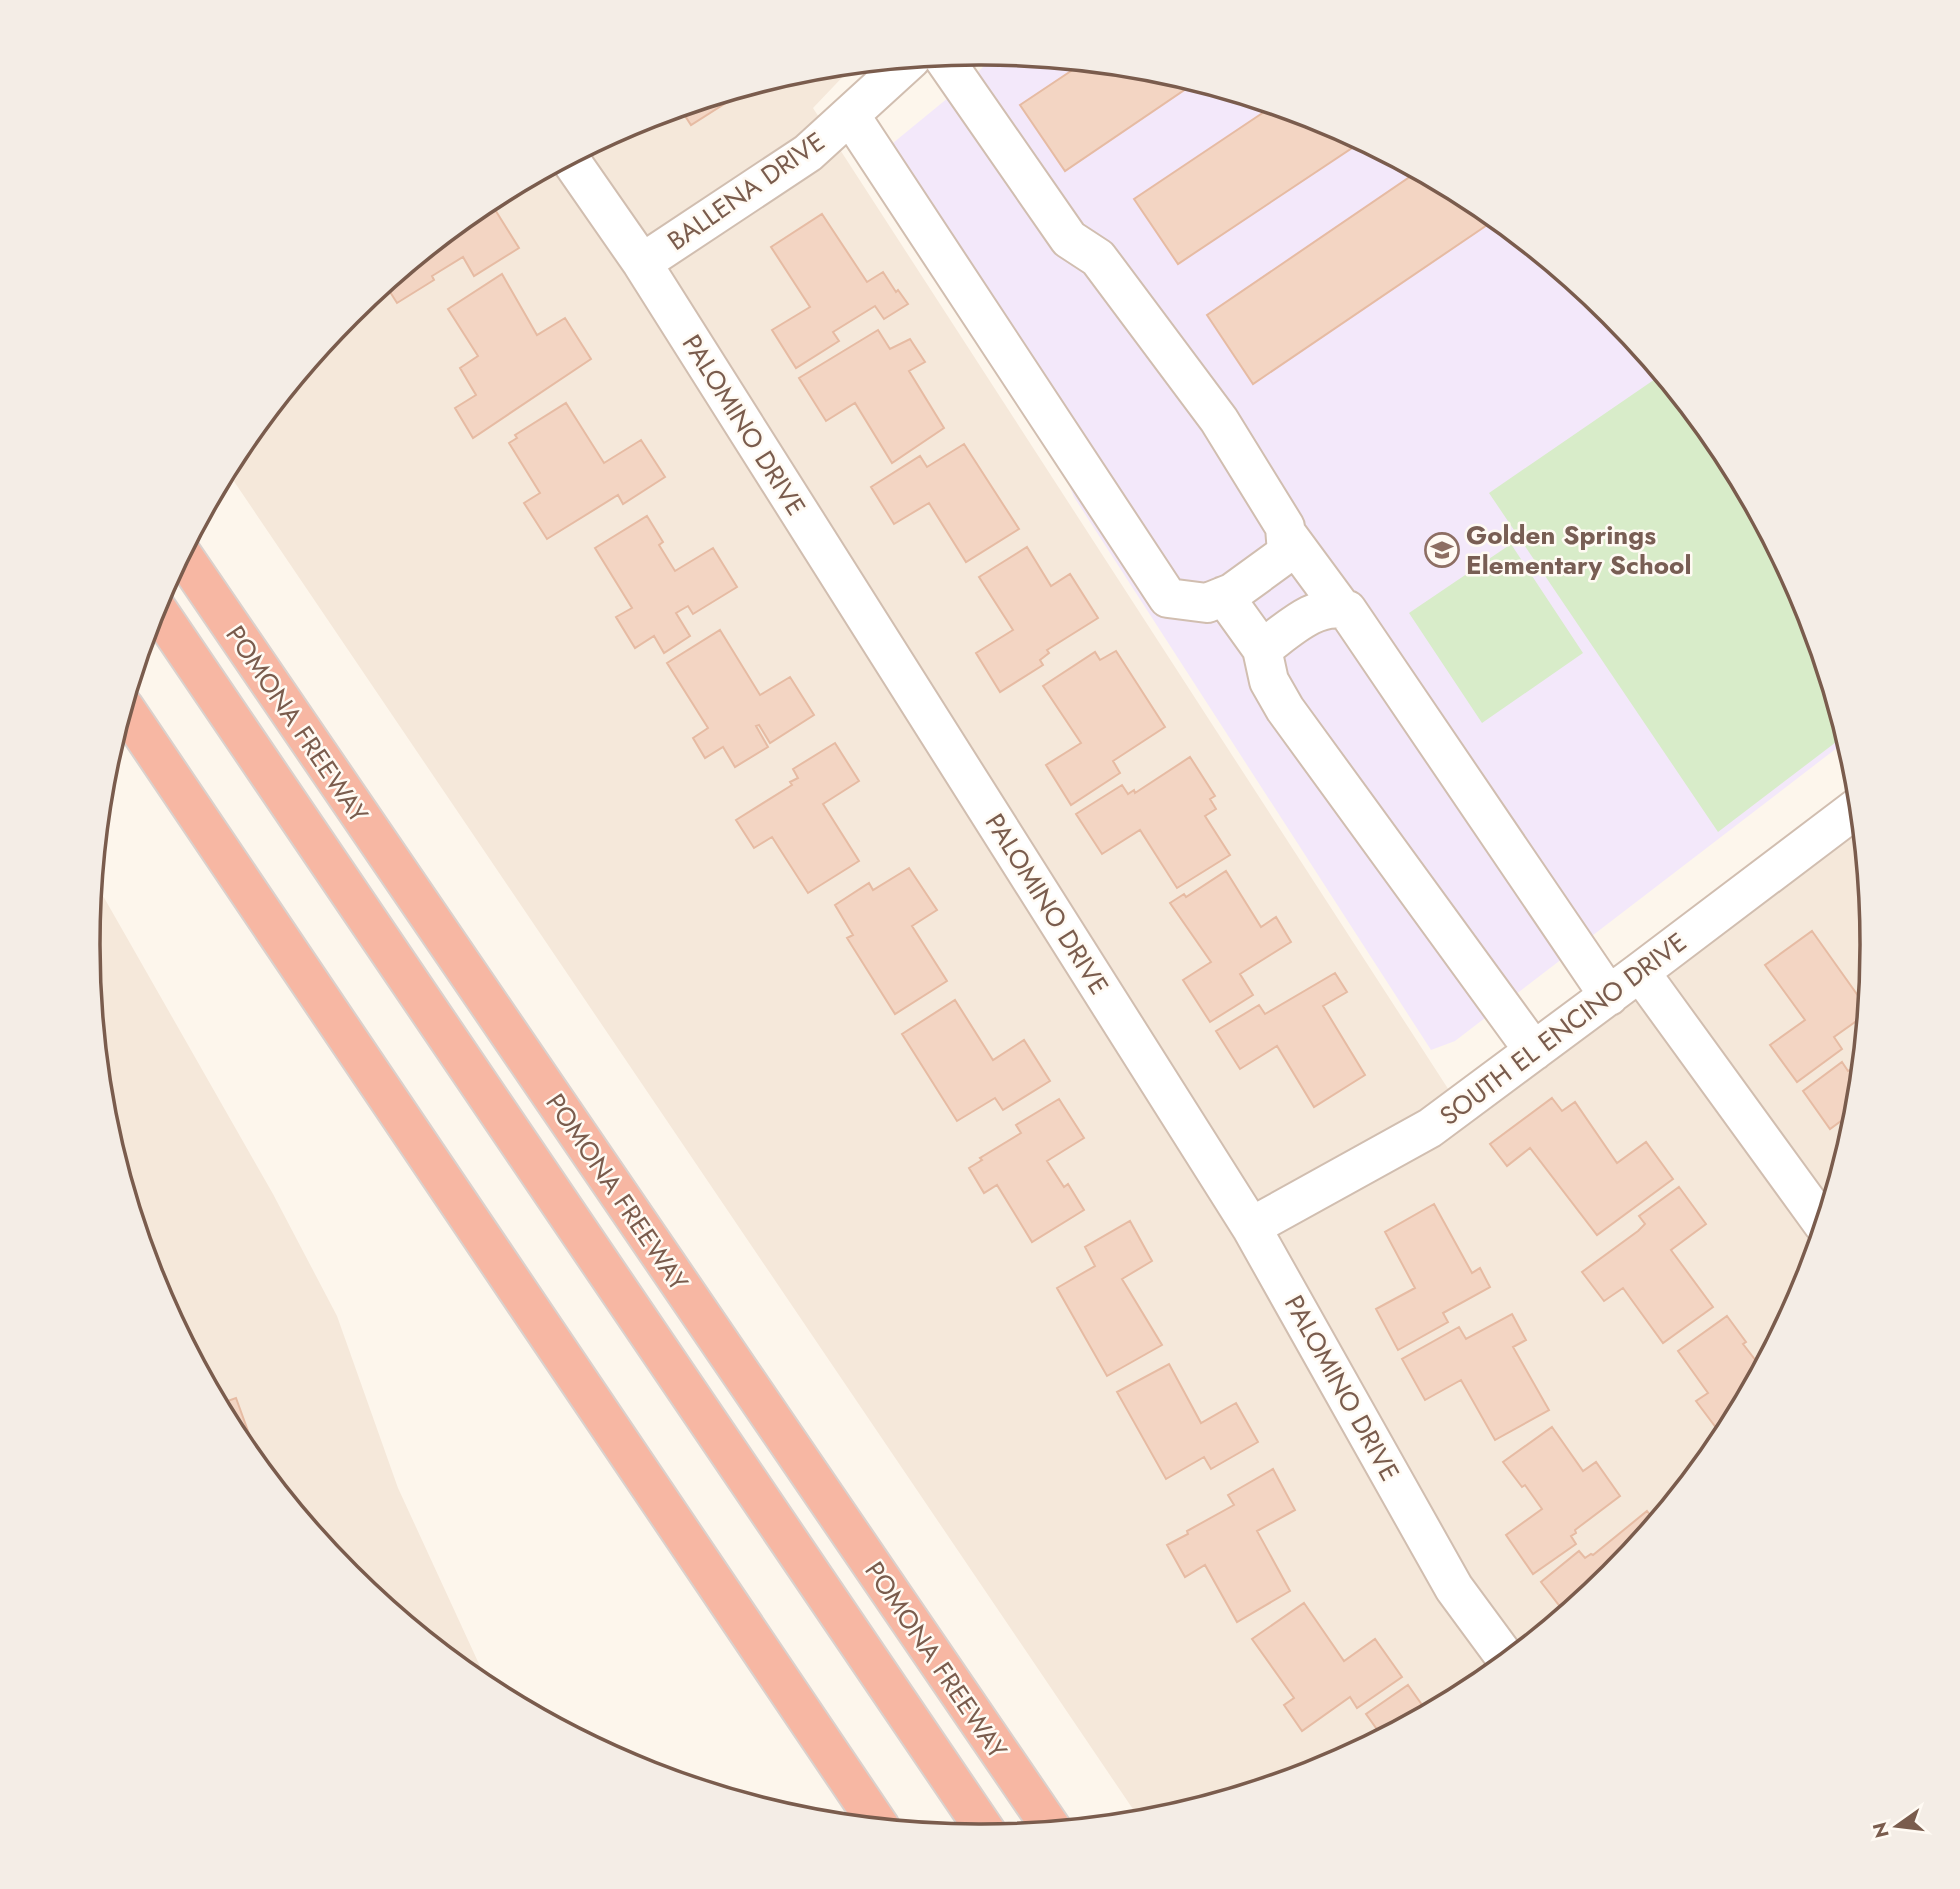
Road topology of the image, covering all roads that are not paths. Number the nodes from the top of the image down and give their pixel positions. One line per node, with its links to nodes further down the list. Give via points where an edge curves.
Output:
1 (949, 66): 6 (street, via 1069,239 1098,258 1219,420)
2 (900, 69): 3 (street, BALLENA DRIVE)
3 (850, 115): 5 (street, BALLENA DRIVE, via 808,153); 8 (street, via 1168,598 1207,603)
4 (574, 165): 5 (street, PALOMINO DRIVE)
5 (642, 263): 19 (street, PALOMINO DRIVE)
6 (1286, 533): 8 (street, via 1287,553); 9 (street)
7 (188, 562): 22 (highway, POMONA FREEWAY)
8 (1224, 596): 12 (street)
9 (1342, 608): 12 (street, via 1308,616); 16 (street)
10 (163, 618): 24 (highway)
11 (153, 647): 23 (highway)
12 (1262, 649): 17 (street, via 1269,681 1285,709)
13 (130, 716): 21 (highway)
14 (1849, 814): 15 (street, SOUTH EL ENCINO DRIVE)
15 (1640, 972): 16 (street, SOUTH EL ENCINO DRIVE); 18 (street)
16 (1609, 996): 17 (street, SOUTH EL ENCINO DRIVE)
17 (1534, 1051): 19 (street, SOUTH EL ENCINO DRIVE, via 1430,1128)
18 (1817, 1215)
19 (1251, 1227): 20 (street, PALOMINO DRIVE, via 1454,1588)
20 (1501, 1653)
21 (874, 1818)
22 (1047, 1821)
23 (951, 1823)
24 (981, 1824)

